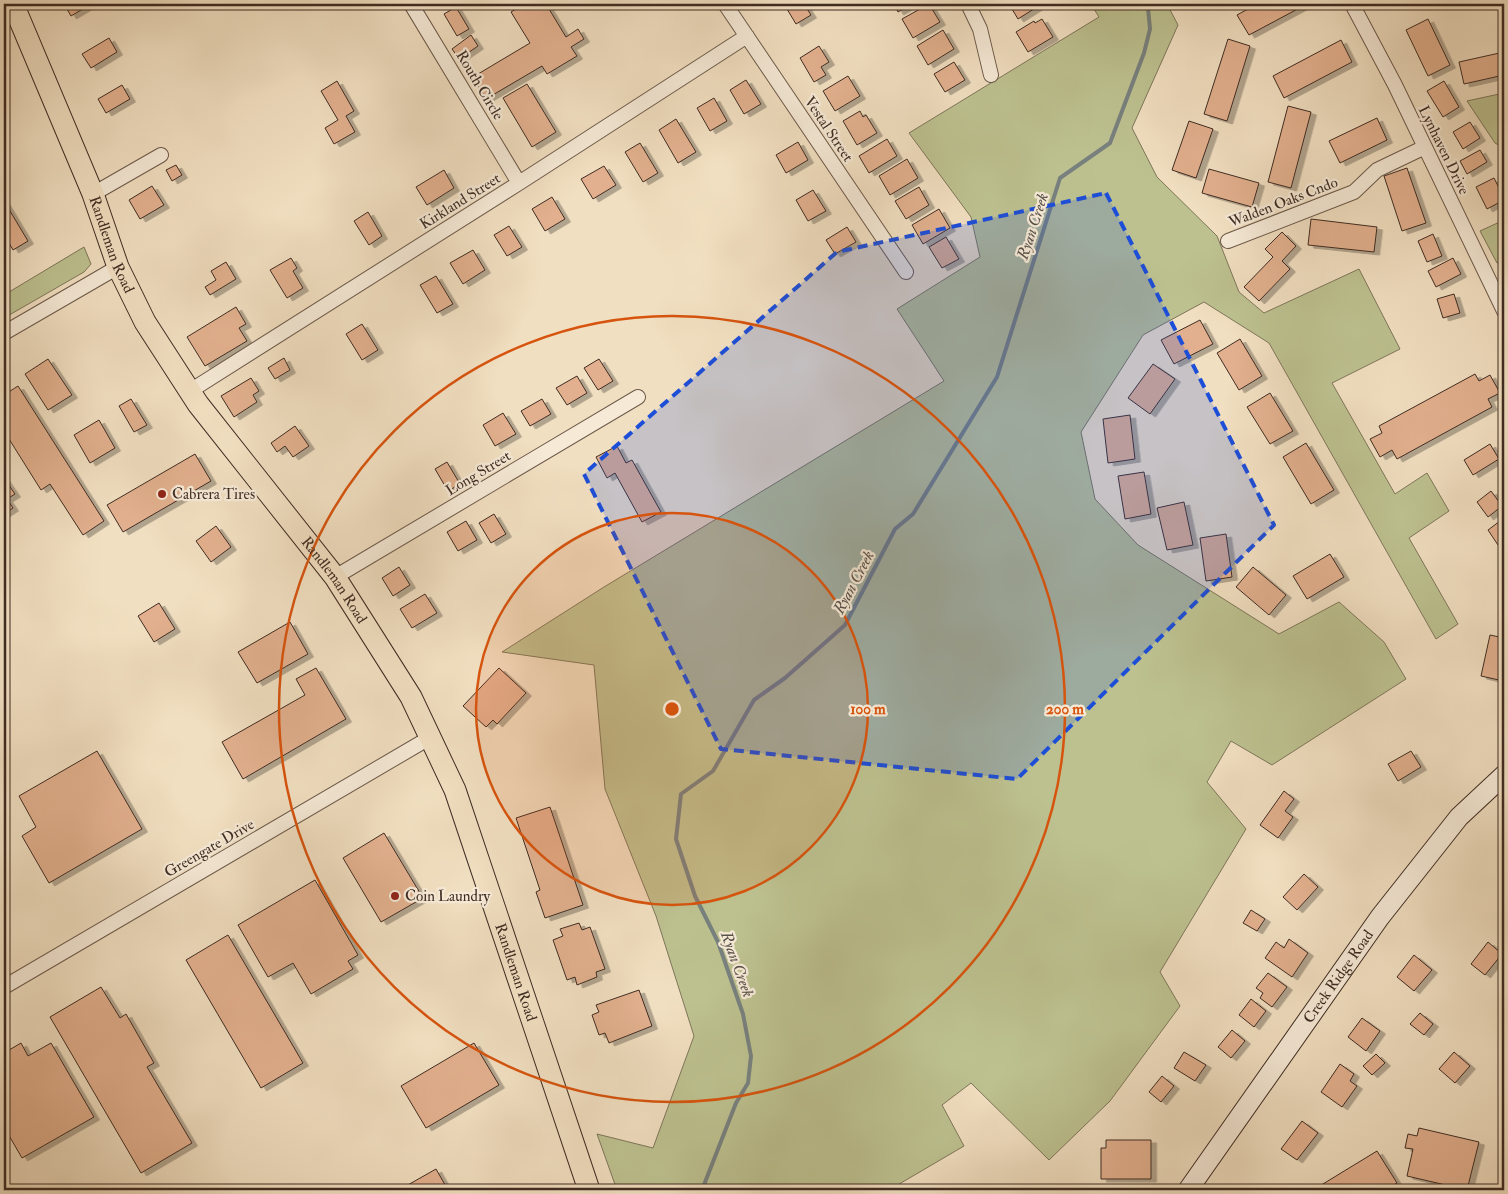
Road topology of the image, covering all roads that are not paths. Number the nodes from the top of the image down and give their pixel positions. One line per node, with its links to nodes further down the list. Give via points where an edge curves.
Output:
1 (13, 4): 11 (main road, Randleman Road)
2 (411, 4): 10 (street, Routh Circle)
3 (725, 4): 6 (street, Vestal Street)
4 (968, 4): 7 (street, via 980,29)
5 (1352, 4): 8 (street, Lynhaven Drive)
6 (747, 36): 10 (street, Kirkland Street); 14 (street, Vestal Street)
7 (991, 75)
8 (1425, 147): 12 (street, Walden Oaks Cndo, via 1377,170 1354,192); 15 (street, Lynhaven Drive)
9 (161, 155): 11 (street)
10 (519, 183): 17 (street, Kirkland Street)
11 (93, 194): 13 (main road, Randleman Road)
12 (1228, 241)
13 (118, 267): 16 (street); 17 (main road, Randleman Road, via 146,322)
14 (906, 272)
15 (1504, 311)
16 (4, 333)
17 (190, 391): 19 (main road, Randleman Road)
18 (638, 397): 19 (street, Long Street)
19 (335, 577): 20 (main road, Randleman Road, via 411,697)
20 (431, 738): 22 (street, Greengate Drive); 23 (main road, Randleman Road, via 458,797)
21 (1504, 776): 24 (main road, Creek Ridge Road, via 1459,817 1380,917)
22 (4, 987)
23 (589, 1190)
24 (1188, 1190)

